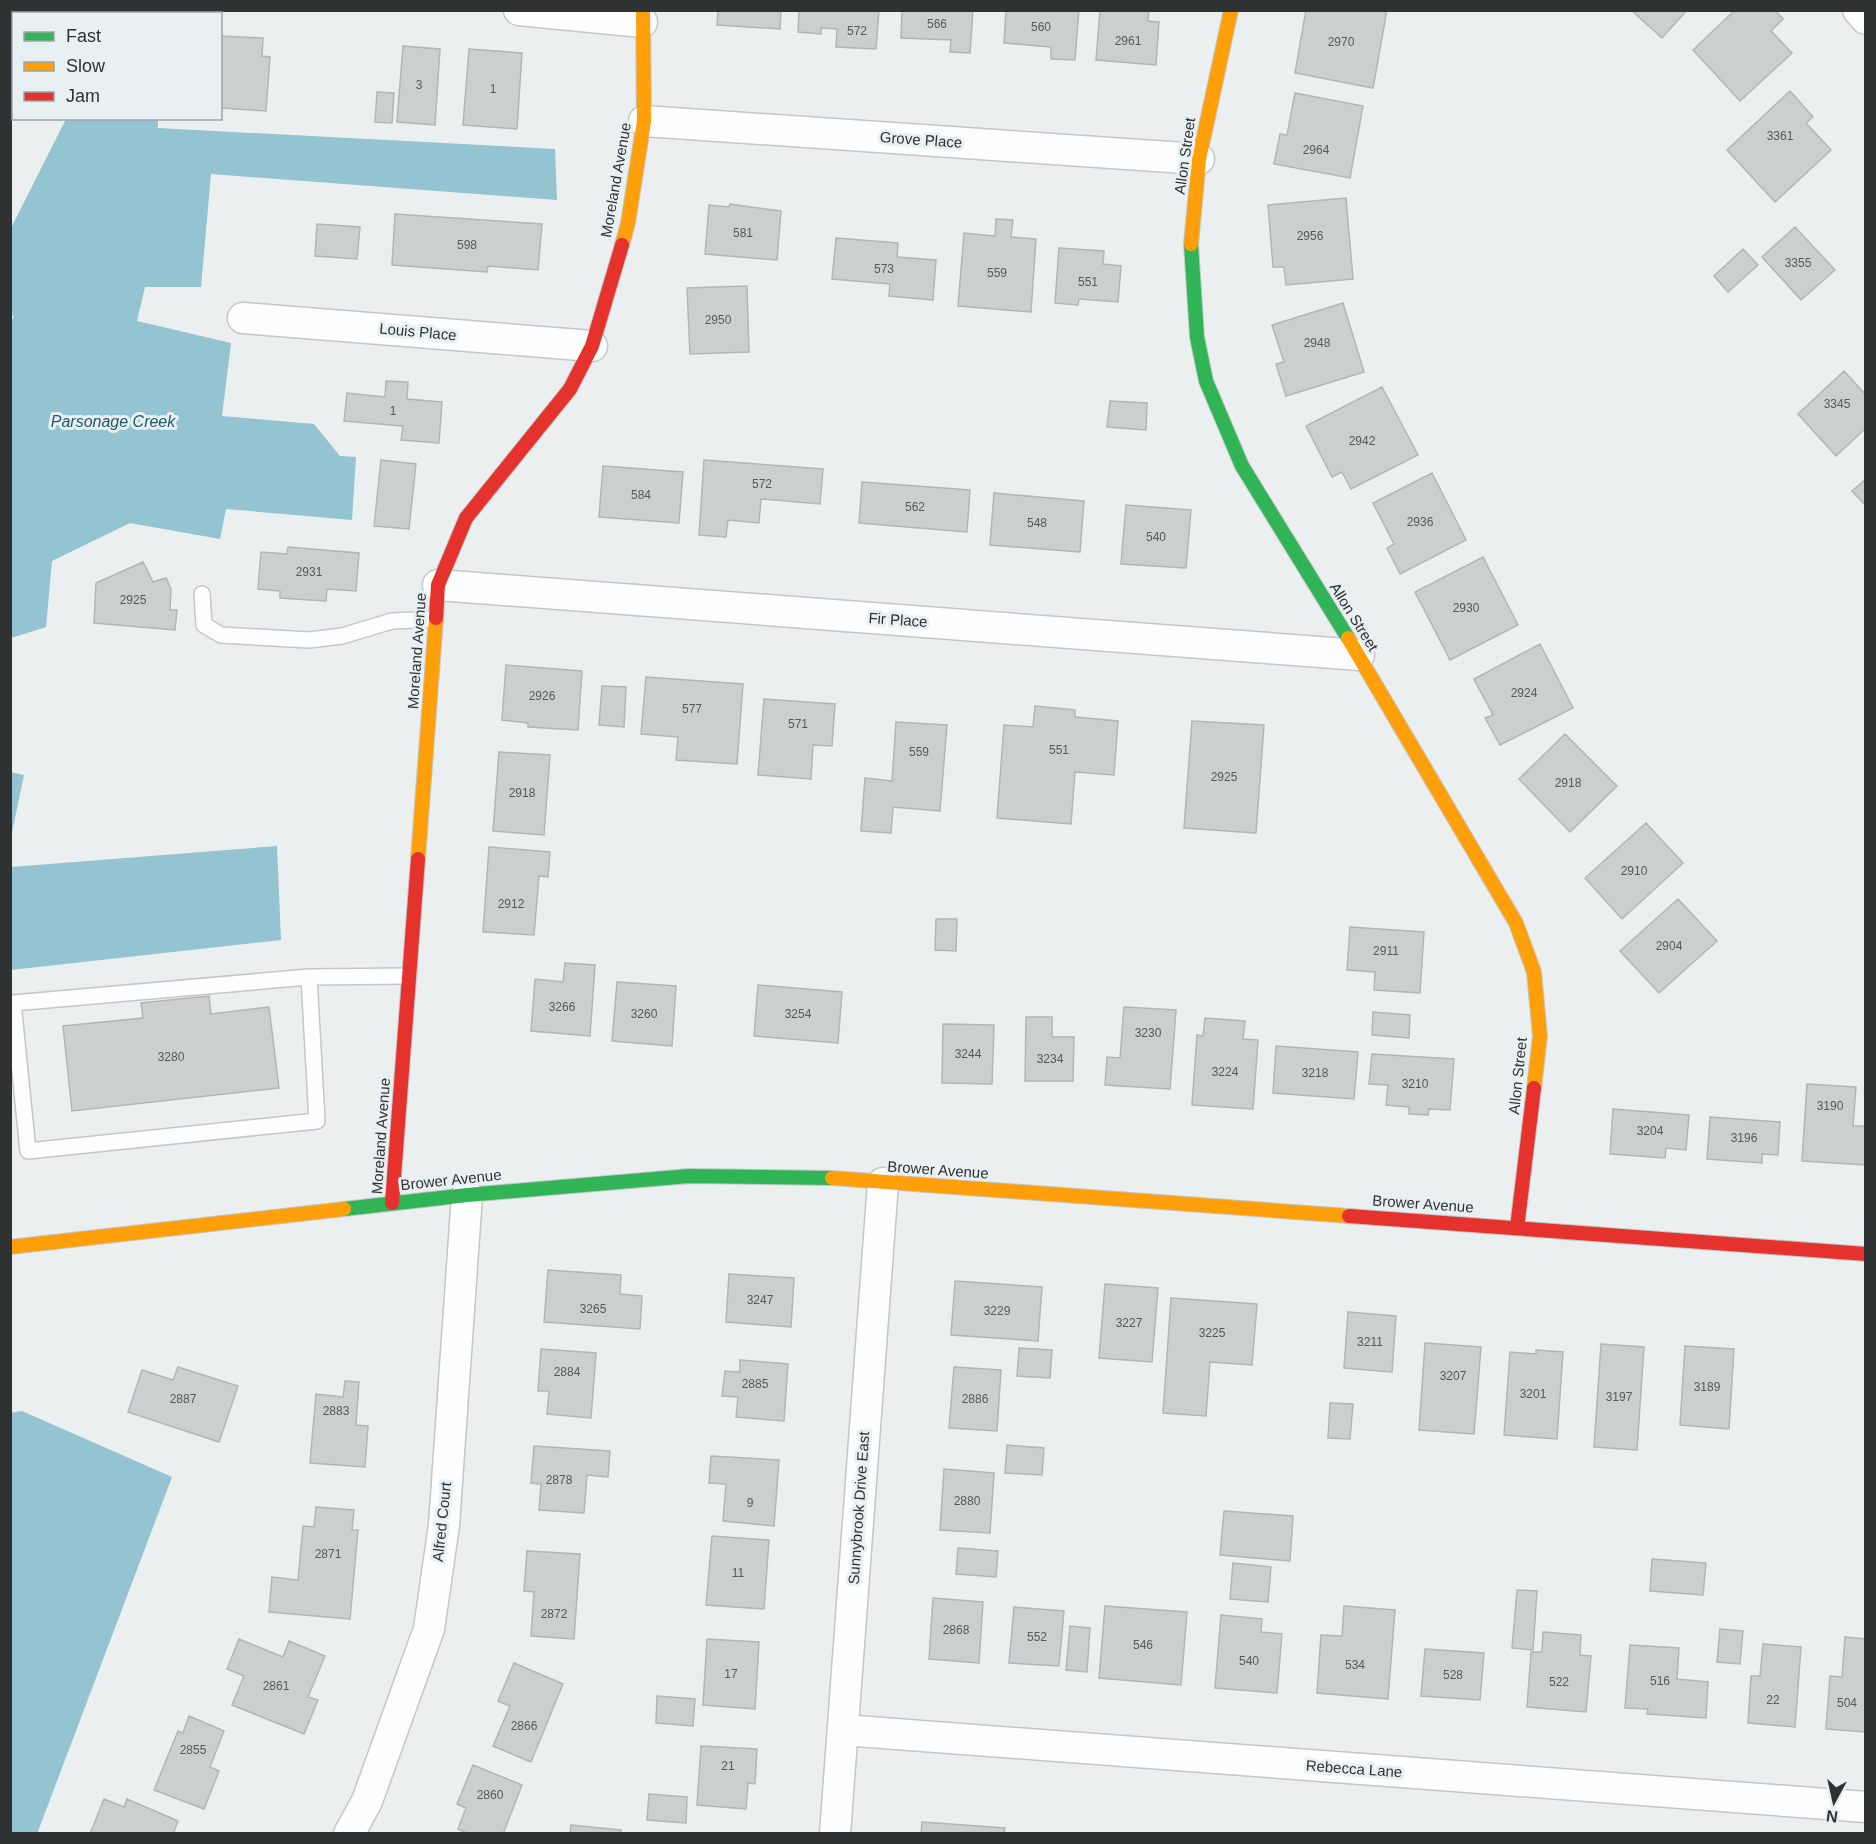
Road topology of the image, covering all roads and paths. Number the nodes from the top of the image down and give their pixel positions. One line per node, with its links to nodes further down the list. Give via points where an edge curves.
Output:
1 (519, 10): 4 (street)
2 (1231, 10): 7 (street, Allon Street)
3 (1858, 10): 5 (street)
4 (642, 16): 6 (street, Moreland Avenue)
5 (1866, 19)
6 (644, 121): 7 (street, Grove Place); 9 (street, Moreland Avenue, via 628,223)
7 (1199, 159): 13 (street, Allon Street, via 1191,249 1197,337 1206,381 1242,466)
8 (243, 318): 9 (street, Louis Place)
9 (592, 346): 10 (street, Moreland Avenue, via 570,389 466,518)
10 (438, 585): 12 (street, Moreland Avenue); 13 (street, Fir Place)
11 (202, 594): 12 (lane, via 204,625 221,635 309,640 342,636 392,621)
12 (435, 619): 14 (street, Moreland Avenue)
13 (1359, 655): 19 (street, Allon Street, via 1516,923 1534,972 1540,1036)
14 (409, 976): 15 (lane); 18 (street, Moreland Avenue)
15 (309, 977): 15 (lane, via 317,1121 28,1151 13,1004)
16 (883, 1183): 17 (street, Brower Avenue, via 802,1176 689,1176); 19 (street, Brower Avenue); 22 (street, Sunnybrook Drive East)
17 (466, 1195): 18 (street, Brower Avenue); 24 (street, Alfred Court, via 444,1526 429,1629 367,1801)
18 (392, 1203): 20 (street, Brower Avenue)
19 (1517, 1228): 21 (street, Brower Avenue)
20 (10, 1247)
21 (1866, 1254)
22 (843, 1730): 23 (street, Rebecca Lane); 25 (street, Sunnybrook Drive East)
23 (1866, 1807)
24 (349, 1833)
25 (835, 1833)

